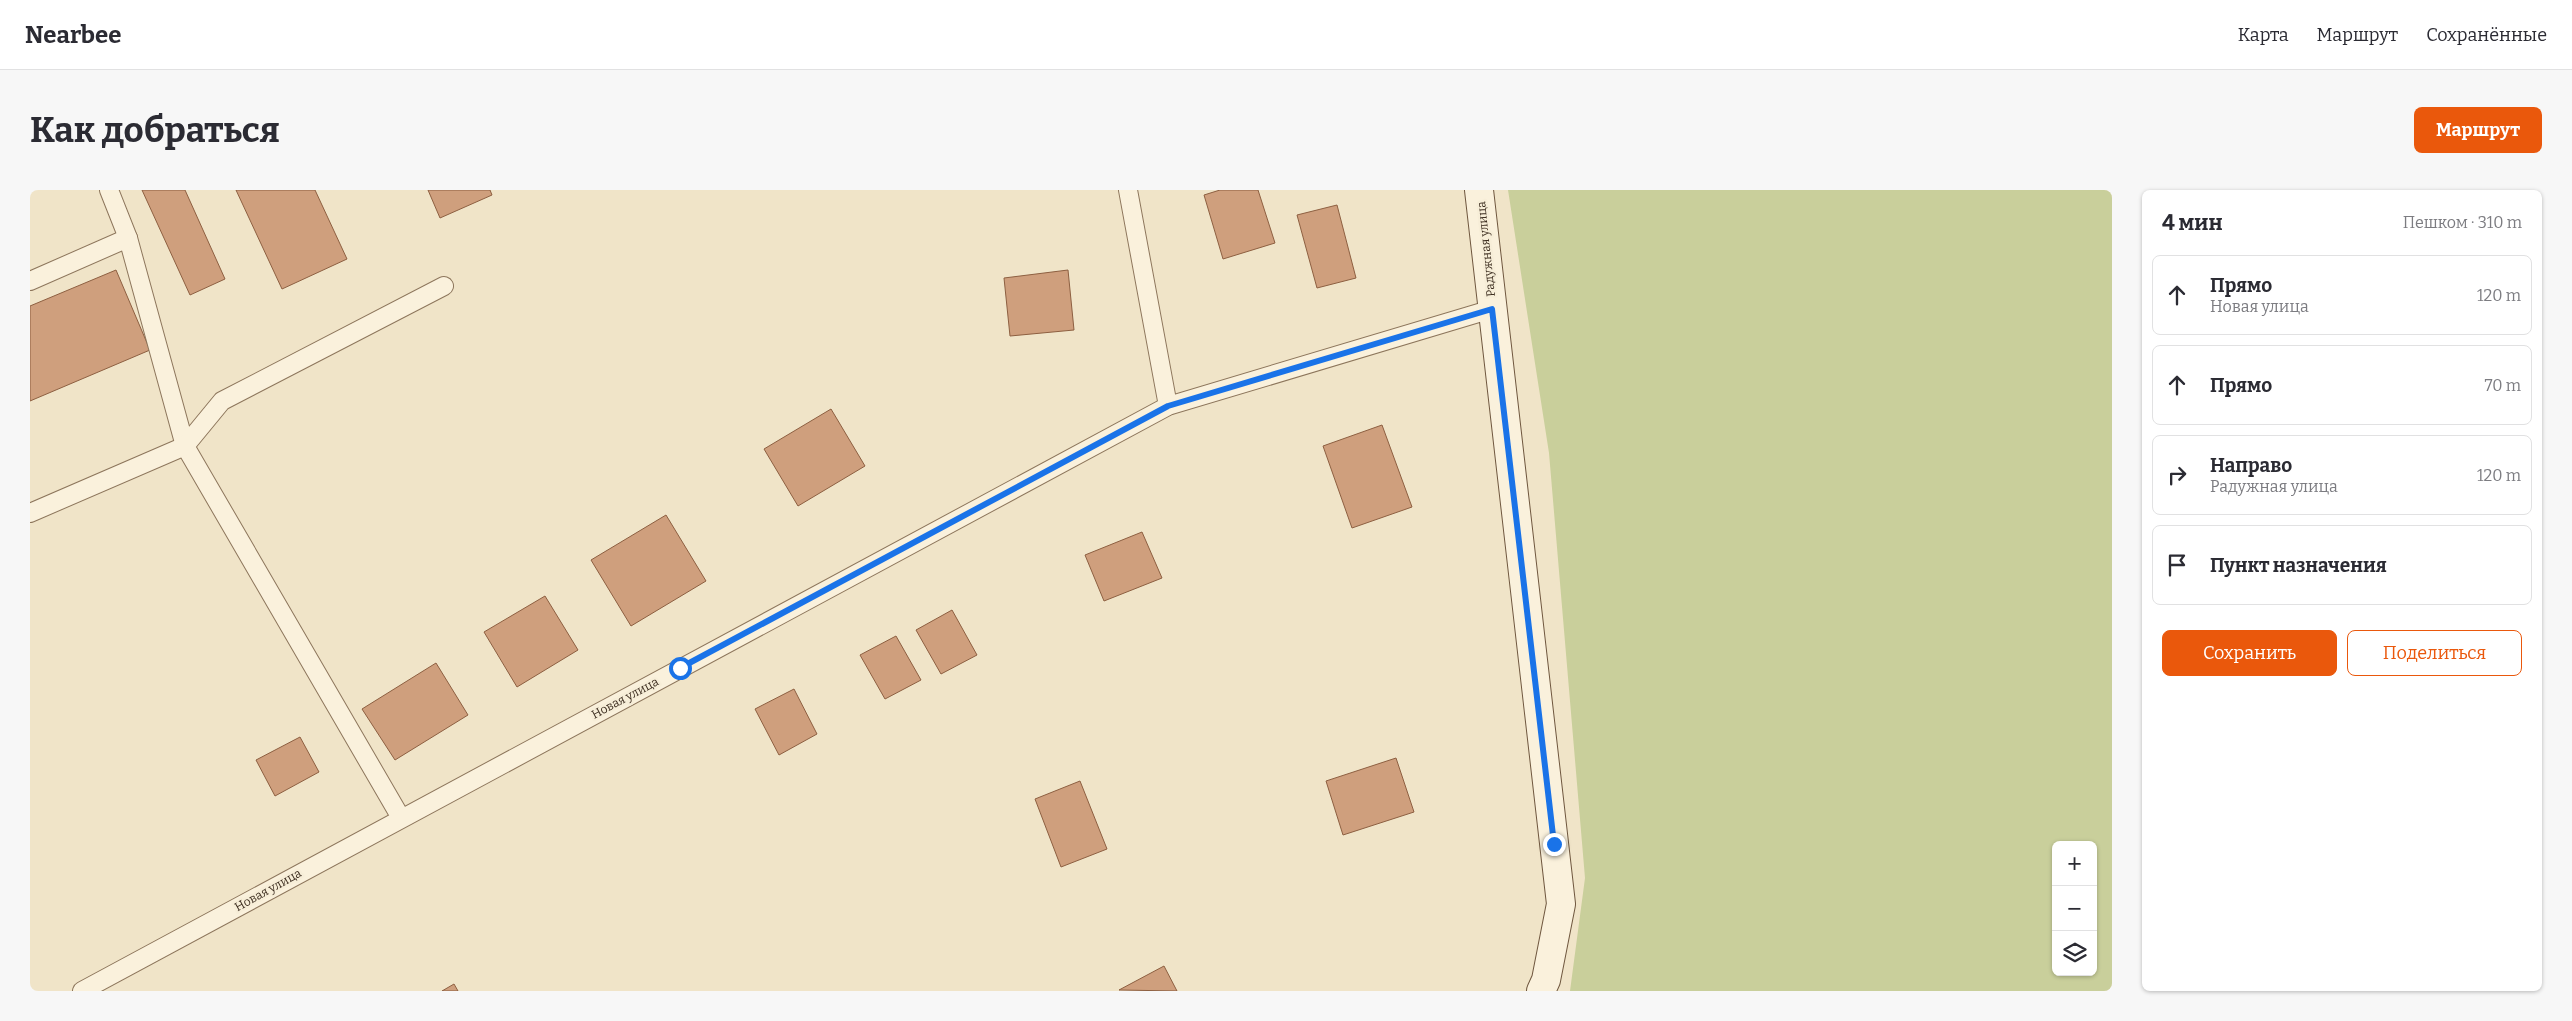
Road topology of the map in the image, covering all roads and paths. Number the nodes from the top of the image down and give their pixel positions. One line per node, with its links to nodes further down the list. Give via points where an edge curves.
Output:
1 (109, 190): 4 (lane)
2 (1128, 190): 8 (lane)
3 (1479, 190): 7 (main road, Радужная улица)
4 (128, 238): 5 (lane); 9 (lane)
5 (30, 281)
6 (444, 286): 9 (lane, via 222,401)
7 (1492, 309): 8 (lane, Новая улица); 13 (main road, Радужная улица, via 1561,904)
8 (1168, 406): 11 (lane, Новая улица)
9 (185, 446): 10 (lane); 11 (lane)
10 (30, 513)
11 (401, 818): 12 (lane, Новая улица)
12 (82, 991)
13 (1541, 991)

